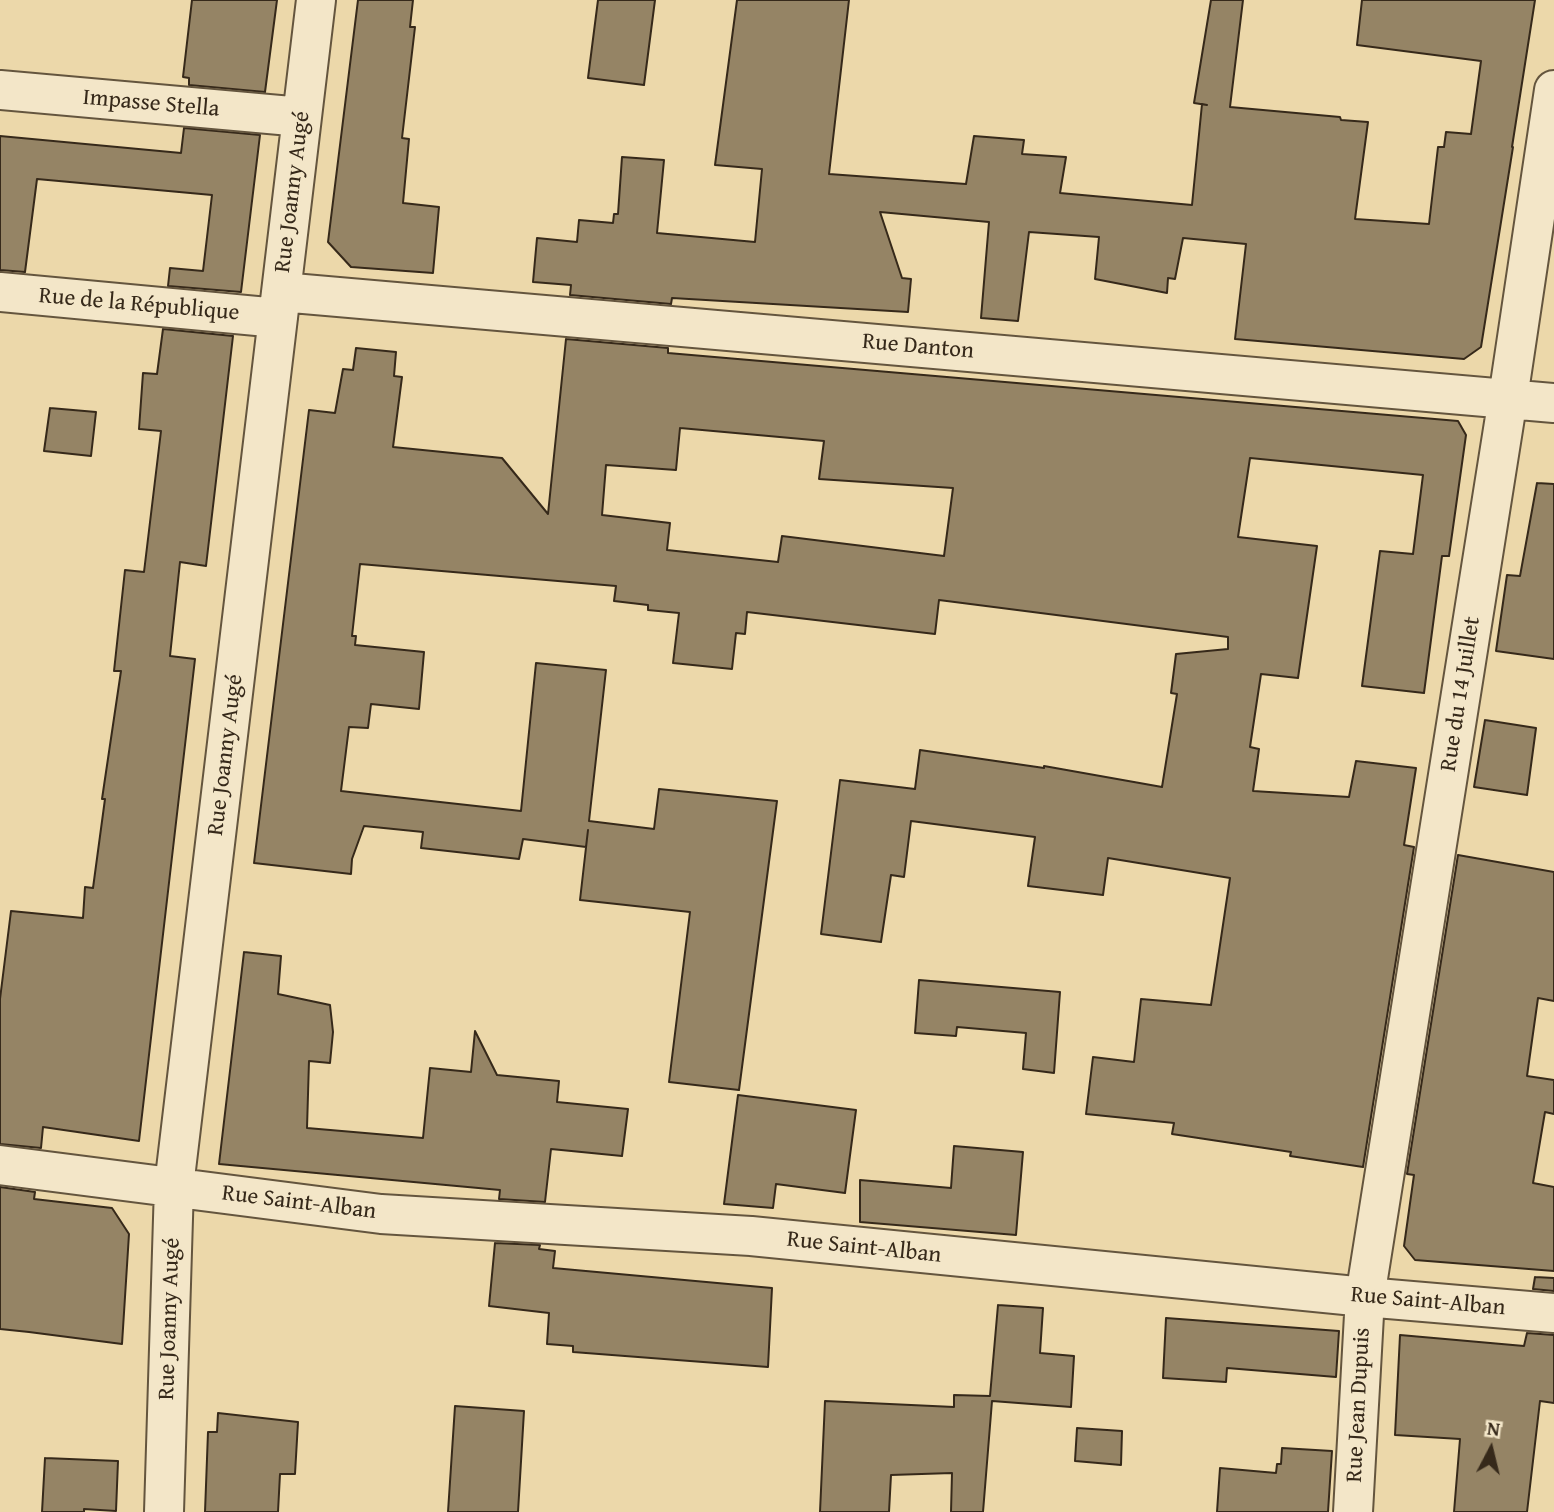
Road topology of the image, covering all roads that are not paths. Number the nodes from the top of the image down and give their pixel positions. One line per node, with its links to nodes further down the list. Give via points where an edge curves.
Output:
1 (316, 0): 4 (street, Rue Joanny Augé)
2 (0, 90): 4 (street, Impasse Stella)
3 (1554, 90): 7 (street, Rue du 14 Juillet)
4 (302, 117): 6 (street, Rue Joanny Augé)
5 (0, 292): 6 (street, Rue de la République)
6 (280, 305): 7 (street, Rue Danton); 10 (street, Rue Joanny Augé)
7 (1508, 398): 8 (street, Rue Danton); 11 (street, Rue du 14 Juillet)
8 (1554, 403)
9 (0, 1165): 10 (street, Rue Saint-Alban)
10 (174, 1186): 11 (street, Rue Saint-Alban, via 381,1214 751,1236); 13 (street, Rue Joanny Augé)
11 (1365, 1297): 12 (street, Rue Saint-Alban); 14 (street, Rue Jean Dupuis)
12 (1554, 1313)
13 (164, 1512)
14 (1353, 1512)

